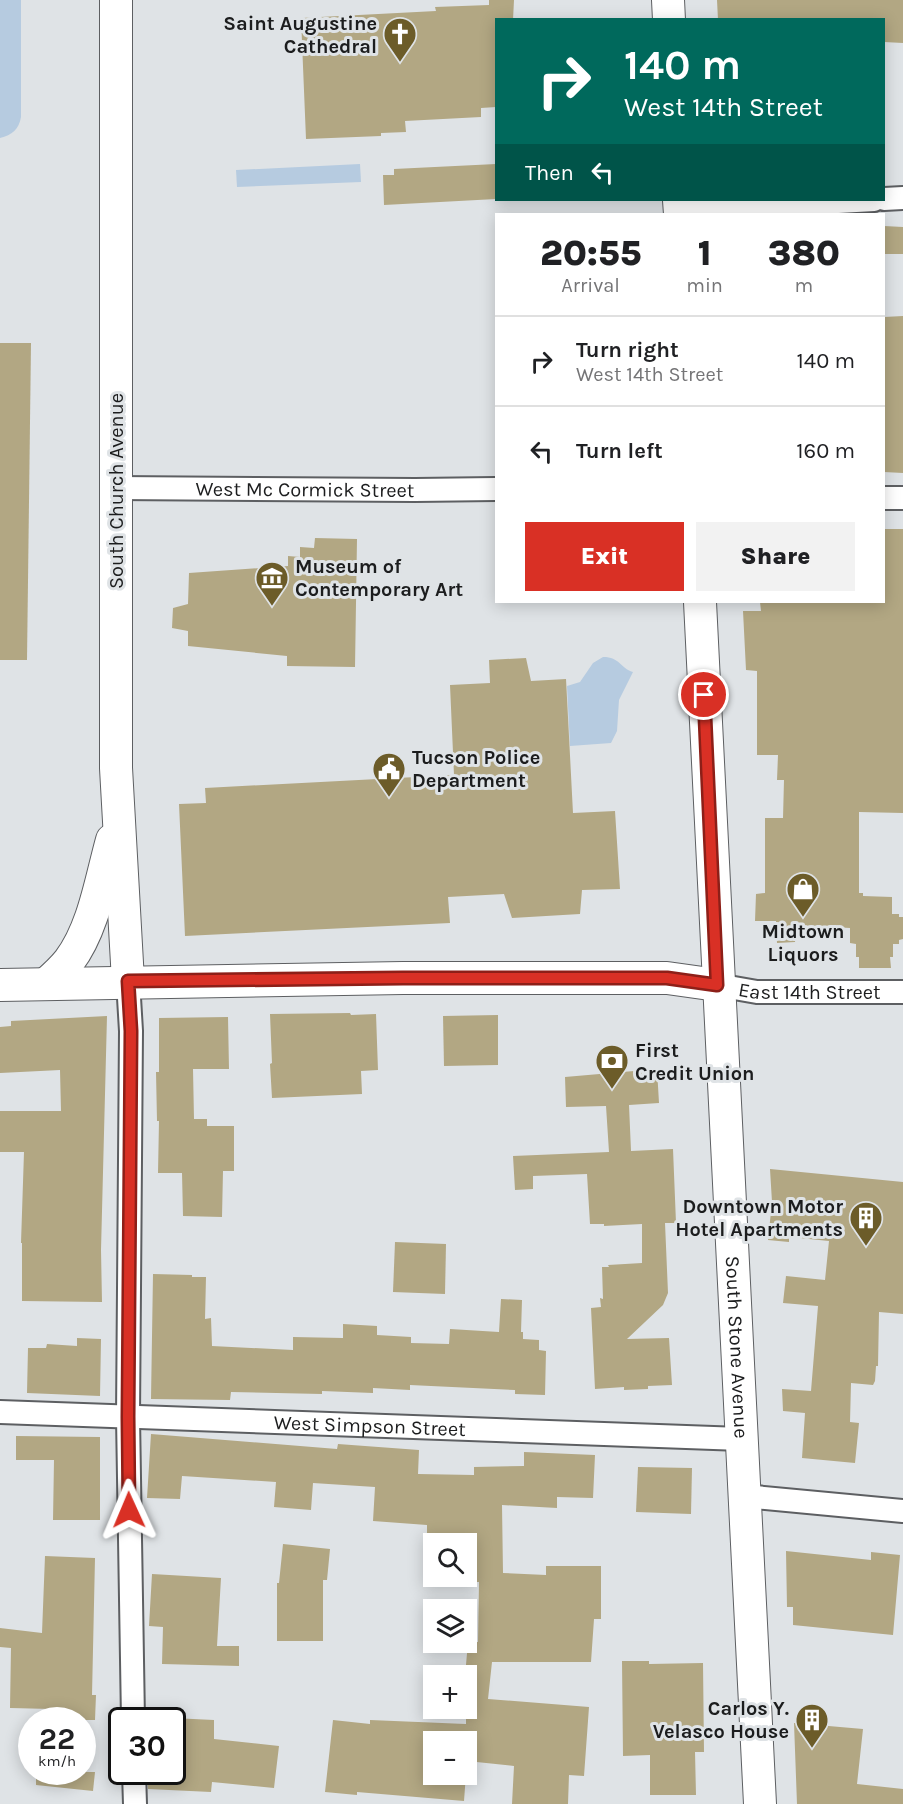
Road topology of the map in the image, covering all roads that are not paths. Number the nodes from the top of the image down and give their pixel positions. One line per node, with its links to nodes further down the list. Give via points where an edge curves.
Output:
1 (116, 0): 8 (street, South Church Avenue)
2 (668, 0): 3 (street)
3 (669, 18)
4 (903, 198): 5 (street)
5 (885, 199)
6 (850, 201): 7 (street)
7 (679, 208)
8 (115, 488): 9 (street, West Mc Cormick Street); 13 (street, South Church Avenue)
9 (495, 489)
10 (885, 498): 11 (street)
11 (903, 498)
12 (700, 603): 17 (street, South Stone Avenue)
13 (119, 813): 14 (street, South Church Avenue); 15 (street, via 82,939 68,962)
14 (128, 981): 15 (street); 17 (street, via 667,978); 20 (street)
15 (46, 984): 16 (street)
16 (0, 985)
17 (717, 985): 18 (street, East 14th Street, via 757,992); 21 (street, South Stone Avenue)
18 (903, 993)
19 (0, 1412): 20 (street, West Simpson Street)
20 (128, 1417): 21 (street, West Simpson Street); 24 (street)
21 (741, 1439): 22 (street, South Stone Avenue)
22 (744, 1496): 23 (street); 27 (street, South Stone Avenue)
23 (903, 1511)
24 (133, 1707)
25 (134, 1785): 26 (street)
26 (135, 1804)
27 (760, 1804)

